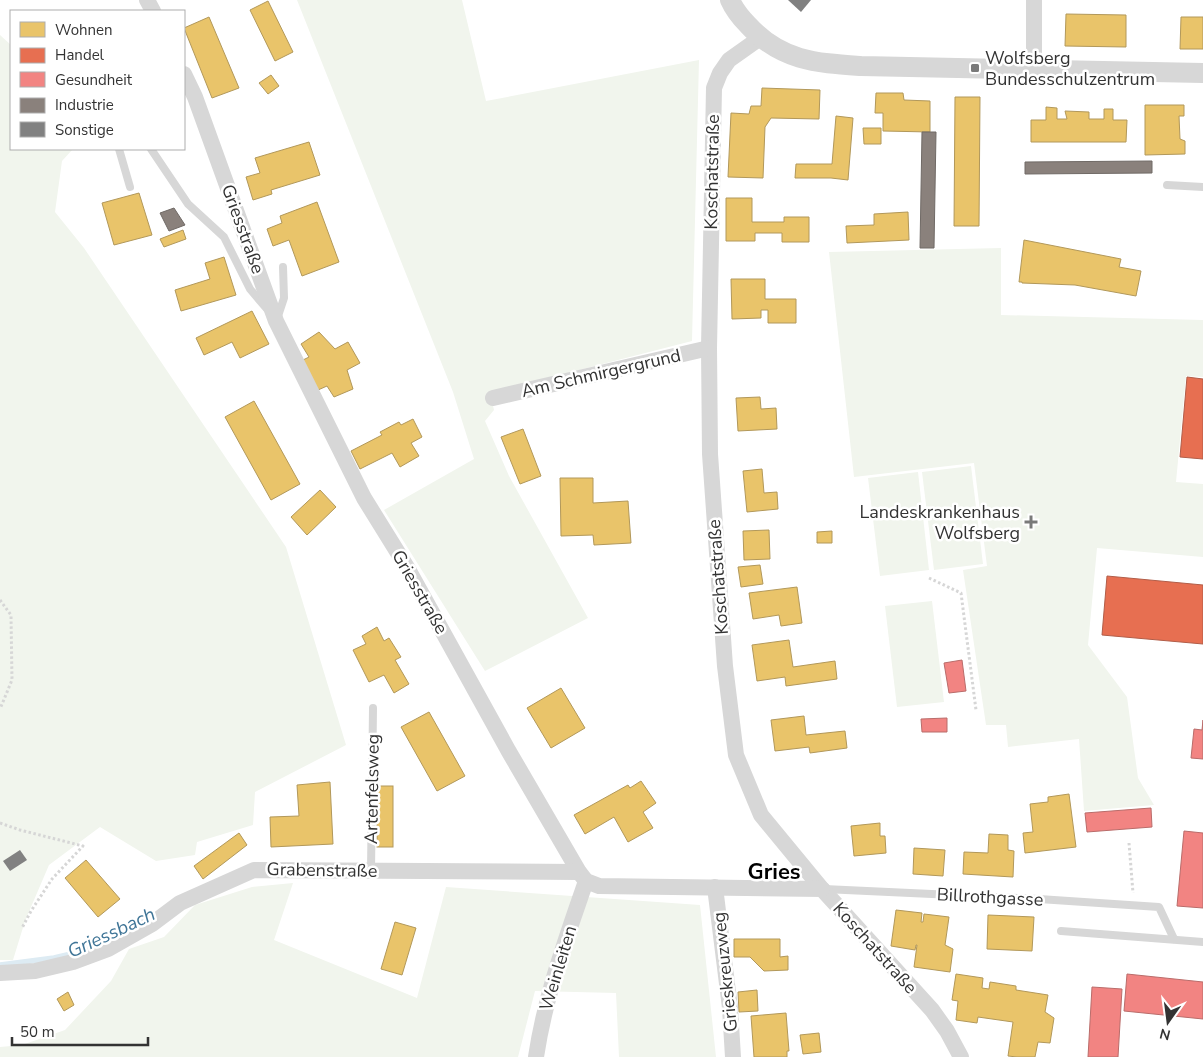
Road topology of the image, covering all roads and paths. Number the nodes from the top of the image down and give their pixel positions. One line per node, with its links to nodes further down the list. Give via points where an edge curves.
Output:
1 (730, 0): 3 (street)
2 (1034, 0): 4 (street)
3 (760, 38): 4 (street, via 802,59 825,64); 14 (street, Koschatstraße, via 729,60 714,88)
4 (1034, 69): 5 (street)
5 (1203, 73)
6 (185, 76): 13 (street, Griesstraße)
7 (119, 150): 10 (lane)
8 (152, 150): 13 (lane, via 188,204 224,237 250,289)
9 (1167, 185): 11 (lane)
10 (130, 187)
11 (1203, 187)
12 (283, 268): 13 (lane, via 284,298)
13 (276, 320): 24 (street, Griesstraße, via 364,498)
14 (709, 348): 15 (street, Am Schmirgergrund); 26 (street, Koschatstraße, via 710,464 724,666 736,755 761,815)
15 (493, 398)
16 (930, 578): 20 (path, via 961,593)
17 (0, 600): 19 (path, via 11,615 12,680)
18 (374, 708): 23 (lane, Artenfelsweg)
19 (0, 709)
20 (976, 710)
21 (0, 823): 28 (path, via 83,846 52,879)
22 (1129, 844): 27 (path)
23 (371, 871): 24 (street, Grabenstraße); 32 (street, Grabenstraße, via 254,870 180,903 152,924 108,949 36,971)
24 (583, 876): 25 (street, via 599,886); 33 (street, Weinleiten, via 557,965)
25 (715, 887): 26 (street); 34 (street, Grieskreuzweg)
26 (822, 889): 27 (lane, Billrothgasse); 35 (street, Koschatstraße, via 932,1010)
27 (1134, 905): 30 (lane, Billrothgasse, via 1158,907)
28 (22, 928)
29 (1061, 931): 30 (lane)
30 (1174, 939): 31 (lane)
31 (1203, 942)
32 (0, 973)
33 (536, 1057)
34 (733, 1057)
35 (961, 1057)

